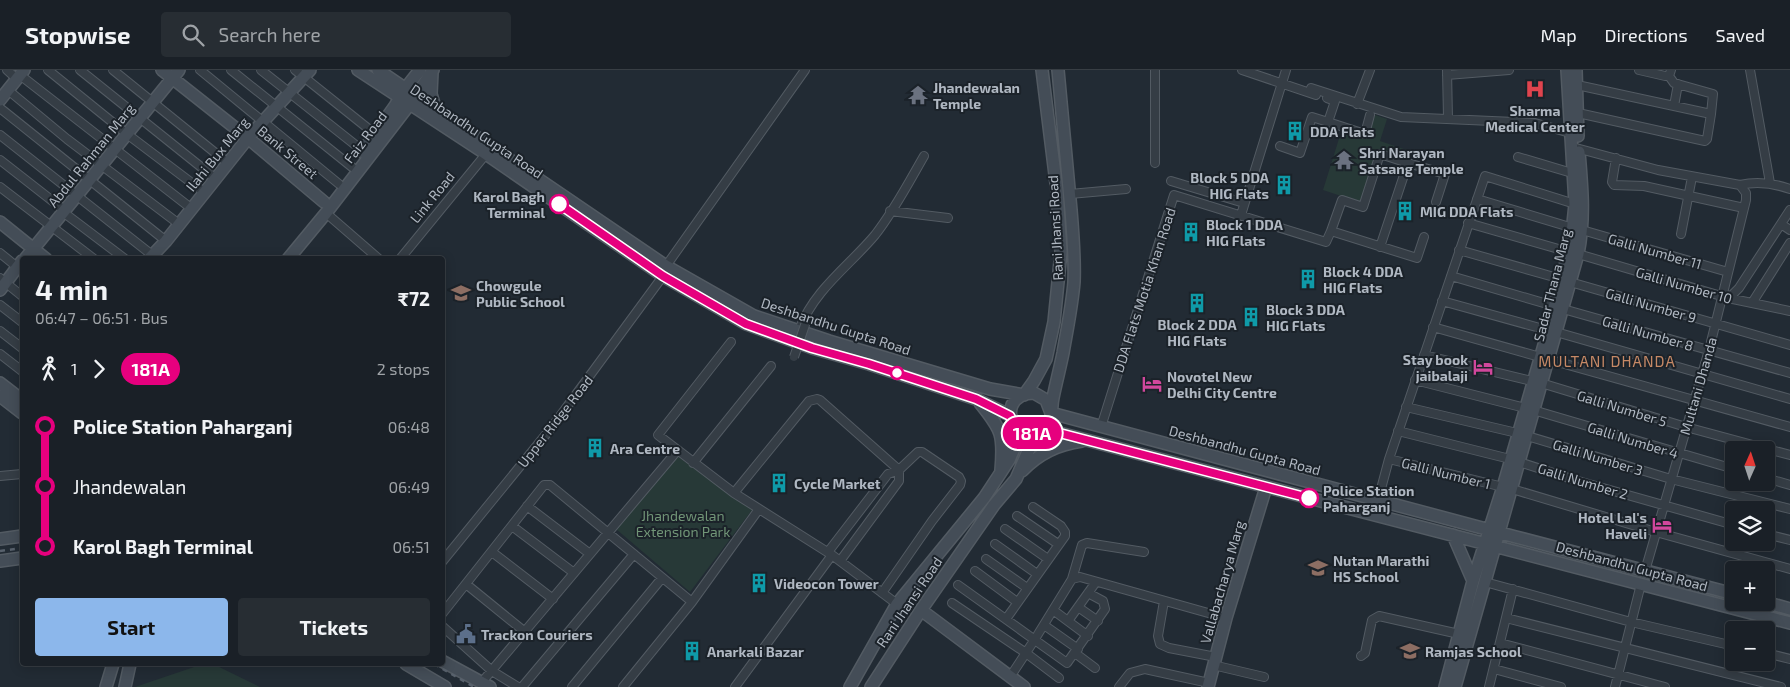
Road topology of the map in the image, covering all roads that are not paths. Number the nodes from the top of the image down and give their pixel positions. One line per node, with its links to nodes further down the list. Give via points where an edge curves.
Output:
1 (7, 70): 29 (street)
2 (48, 70): 52 (street)
3 (80, 70): 48 (street)
4 (113, 70): 38 (street)
5 (162, 70): 30 (street, Bank Street)
6 (200, 70): 49 (street)
7 (231, 70): 41 (street)
8 (261, 70): 35 (street)
9 (358, 70): 37 (street, Deshbandhu Gupta Road)
10 (378, 70): 37 (street, Deshbandhu Gupta Road)
11 (420, 70): 37 (street, Faiz Road)
12 (805, 70): 126 (street, Upper Ridge Road)
13 (1042, 70): 161 (street, Rani Jhansi Road, via 1062,252 1046,359)
14 (1058, 70): 82 (street, Rani Jhansi Road)
15 (1155, 70): 66 (street)
16 (1242, 70): 26 (street)
17 (1286, 70): 31 (street)
18 (1370, 70): 39 (street)
19 (1509, 70): 27 (street)
20 (1567, 70): 51 (street, Sadar Thana Marg)
21 (1576, 70): 33 (street, Sadar Thana Marg)
22 (1639, 70): 28 (street)
23 (1750, 70): 75 (street)
24 (433, 71): 37 (street); 43 (street, via 431,94)
25 (303, 72): 35 (street, Ilahi Bux Marg); 53 (street)
26 (1252, 72): 31 (street)
27 (1447, 72): 47 (street)
28 (1670, 73): 32 (street, via 1674,83)
29 (21, 74): 36 (street); 58 (street)
30 (176, 74): 38 (street, Abdul Rahman Marg); 55 (street, Bank Street)
31 (1282, 84): 50 (street, via 1335,101); 87 (street)
32 (1678, 84): 40 (street); 45 (street, via 1713,94)
33 (1577, 85): 40 (street); 44 (street, Sadar Thana Marg)
34 (1311, 88): 39 (street)
35 (289, 94): 41 (street, Ilahi Bux Marg); 59 (street)
36 (2, 97): 67 (street)
37 (405, 98): 43 (street, Deshbandhu Gupta Road); 53 (street); 60 (street, Deshbandhu Gupta Road); 90 (street, Faiz Road)
38 (154, 102): 48 (street, Abdul Rahman Marg); 68 (street)
39 (1358, 104): 47 (street, via 1401,117)
40 (1674, 106): 45 (street)
41 (277, 107): 49 (street, Ilahi Bux Marg); 69 (street)
42 (0, 108): 73 (street)
43 (436, 110): 126 (street, Deshbandhu Gupta Road)
44 (1578, 113): 45 (street, via 1705,141); 57 (street, Sadar Thana Marg)
45 (1711, 114)
46 (1370, 115): 50 (street, via 1364,134)
47 (1448, 118): 51 (street, via 1535,123)
48 (140, 119): 52 (street, Abdul Rahman Marg); 72 (street)
49 (263, 121): 55 (street, Ilahi Bux Marg); 76 (street)
50 (1328, 122): 56 (street, via 1312,117 1300,153)
51 (1570, 133): 57 (street, Sadar Thana Marg)
52 (127, 134): 58 (street, Abdul Rahman Marg); 81 (street)
53 (375, 134): 59 (street)
54 (0, 136): 83 (street)
55 (248, 138): 68 (street, Ilahi Bux Marg); 90 (street, Bank Street)
56 (1280, 146)
57 (1574, 148): 63 (street); 70 (street, Sadar Thana Marg); 102 (street, Sadar Thana Marg, via 1583,204)
58 (114, 149): 67 (street, Abdul Rahman Marg); 91 (street)
59 (363, 151): 69 (street)
60 (486, 154): 123 (street, Link Road); 126 (street, Deshbandhu Gupta Road)
61 (924, 156): 94 (street)
62 (1518, 157): 70 (street)
63 (1616, 158): 71 (street); 84 (street, via 1614,185 1644,186)
64 (0, 160): 93 (street)
65 (1408, 162): 86 (street, via 1445,174); 104 (street, via 1380,154 1363,207 1342,198); 109 (street)
66 (1155, 163)
67 (102, 164): 73 (street, Abdul Rahman Marg); 99 (street)
68 (229, 164): 72 (street, Ilahi Bux Marg)
69 (352, 167): 76 (street)
70 (1572, 173): 88 (street, Sadar Thana Marg)
71 (1692, 177): 77 (street); 84 (street)
72 (216, 179): 81 (street, Ilahi Bux Marg)
73 (89, 180): 83 (street, Abdul Rahman Marg); 107 (street)
74 (1171, 181): 87 (street)
75 (1770, 183): 77 (street); 80 (street)
76 (339, 184): 90 (street)
77 (1740, 185): 89 (street, via 1746,193)
78 (0, 187): 101 (street)
79 (1126, 189): 82 (street)
80 (1790, 189)
81 (205, 193): 91 (street, Ilahi Bux Marg)
82 (1070, 194): 170 (street, Rani Jhansi Road, via 1074,282)
83 (77, 195): 93 (street, Abdul Rahman Marg); 118 (street)
84 (1688, 196): 89 (street); 105 (street)
85 (1477, 199): 88 (street, via 1485,176); 98 (street); 102 (street, Galli Number 11)
86 (1436, 202)
87 (1244, 203): 95 (street)
88 (1575, 204): 102 (street, Sadar Thana Marg)
89 (1745, 204): 127 (street, Multani Dhanda)
90 (325, 208): 120 (street); 121 (street, Faiz Road); 122 (street)
91 (192, 209): 99 (street, Ilahi Bux Marg)
92 (1790, 210): 100 (street)
93 (64, 211): 101 (street, Abdul Rahman Marg); 117 (street)
94 (890, 211): 96 (street); 144 (street, via 875,234 806,313)
95 (1240, 215): 104 (street, DDA Flats Motia Khan Road, via 1326,242); 172 (street, DDA Flats Motia Khan Road, via 1174,195)
96 (948, 218)
97 (0, 222): 110 (street)
98 (1468, 223): 111 (street); 112 (street, Galli Number 10)
99 (179, 224): 107 (street, Ilahi Bux Marg)
100 (1781, 224): 103 (street); 132 (street, via 1739,288)
101 (52, 226): 110 (street, Abdul Rahman Marg); 116 (street)
102 (1578, 229): 112 (street, Sadar Thana Marg); 127 (street, Galli Number 11)
103 (1790, 230)
104 (1331, 231): 109 (street)
105 (1681, 234)
106 (1424, 237): 109 (street, via 1417,258)
107 (166, 241): 119 (street, Ilahi Bux Marg)
108 (1790, 243): 134 (street)
109 (1380, 247)
110 (33, 248): 114 (street, Abdul Rahman Marg); 115 (street)
111 (1459, 250): 128 (street); 129 (street, Galli Number 9)
112 (1574, 253): 129 (street, Sadar Thana Marg); 132 (street, Galli Number 10)
113 (0, 254): 124 (street)
114 (28, 256)
115 (42, 256)
116 (90, 256)
117 (122, 256)
118 (149, 256)
119 (151, 256)
120 (283, 256)
121 (290, 256)
122 (376, 256)
123 (402, 256)
124 (20, 264)
125 (20, 267): 130 (street, Abdul Rahman Marg)
126 (664, 271): 144 (street, Deshbandhu Gupta Road, via 754,316); 146 (street, Deshbandhu Gupta Road, via 746,324); 226 (street, Upper Ridge Road, via 552,427)
127 (1728, 272): 132 (street, Multani Dhanda)
128 (1451, 276): 133 (street); 136 (street, Galli Number 8)
129 (1565, 280): 136 (street, Sadar Thana Marg); 140 (street, Galli Number 9)
130 (2, 284): 131 (street)
131 (20, 295)
132 (1727, 298): 134 (street, Galli Number 10); 140 (street, Multani Dhanda)
133 (1442, 301): 141 (street); 143 (street)
134 (1752, 303): 137 (street, Galli Number 10)
135 (0, 305): 138 (street)
136 (1559, 307): 143 (street, Sadar Thana Marg); 149 (street, Galli Number 8)
137 (1790, 311)
138 (20, 320)
139 (806, 322): 152 (street, bridge)
140 (1716, 324): 147 (street, Galli Number 9); 149 (street, Multani Dhanda)
141 (1433, 327): 151 (street); 153 (street)
142 (0, 331): 148 (street)
143 (1552, 331): 153 (street, Sadar Thana Marg); 157 (street)
144 (799, 332): 146 (street, Deshbandhu Gupta Road)
145 (731, 342): 180 (street, via 658,435)
146 (813, 343): 161 (street, Deshbandhu Gupta Road); 165 (street, Deshbandhu Gupta Road)
147 (1790, 345)
148 (20, 346)
149 (1709, 350): 156 (street, Galli Number 8); 157 (street, Multani Dhanda)
150 (0, 354): 155 (street)
151 (1424, 355): 158 (street); 159 (street, Galli Number 5)
152 (794, 357)
153 (1544, 358): 159 (street, Sadar Thana Marg); 166 (street)
154 (771, 366): 185 (street)
155 (20, 369)
156 (1790, 373)
157 (1701, 374): 164 (street); 166 (street, Multani Dhanda)
158 (1415, 380): 167 (street); 168 (street, Galli Number 4)
159 (1537, 382): 168 (street, Sadar Thana Marg); 173 (street, Galli Number 5)
160 (0, 383): 163 (street)
161 (1024, 395): 170 (street, via 1034,393 1041,396 1049,404); 171 (street, via 1013,402)
162 (0, 396): 169 (street)
163 (20, 398)
164 (1790, 398)
165 (976, 399): 171 (street, Deshbandhu Gupta Road); 188 (street, via 999,428 1003,451)
166 (1695, 400): 173 (street, Multani Dhanda); 174 (street)
167 (1406, 407): 177 (street); 178 (street, Galli Number 3)
168 (1529, 409): 178 (street, Sadar Thana Marg); 181 (street, Galli Number 4)
169 (20, 412)
170 (1051, 413): 172 (street, Deshbandhu Gupta Road); 176 (street, via 1049,422)
171 (1010, 416): 175 (street)
172 (1101, 427): 198 (street, Deshbandhu Gupta Road)
173 (1686, 427): 181 (street, Multani Dhanda); 182 (street, Galli Number 5)
174 (1790, 427)
175 (1016, 428): 176 (street, via 1030,434); 188 (street, Rani Jhansi Road, via 1015,446)
176 (1040, 431): 179 (street); 191 (street, Rani Jhansi Road)
177 (1398, 431): 183 (street); 184 (street, Galli Number 2)
178 (1522, 434): 184 (street, Sadar Thana Marg); 192 (street, Galli Number 3)
179 (1089, 440): 191 (street, via 1067,443 1046,452 1031,462); 195 (street)
180 (677, 451): 185 (street); 209 (street)
181 (1679, 454): 186 (street, Galli Number 4); 192 (street, Multani Dhanda)
182 (1790, 455)
183 (1388, 459): 196 (street, Galli Number 1); 198 (street)
184 (1515, 461): 196 (street, Sadar Thana Marg); 199 (street, Galli Number 2)
185 (693, 463): 197 (street)
186 (1725, 467)
187 (899, 470): 197 (street, via 820,400 814,399 809,401); 224 (street, via 888,474); 230 (street, via 899,481); 247 (street, via 922,452 961,481)
188 (1001, 472): 254 (street, Rani Jhansi Road, via 984,498)
189 (20, 474): 190 (street)
190 (0, 476)
191 (1016, 479): 259 (street, Rani Jhansi Road, via 994,505)
192 (1671, 479): 199 (street, Multani Dhanda); 202 (street, Galli Number 3)
193 (1775, 480): 194 (street)
194 (1790, 484)
195 (1266, 487): 211 (street); 261 (street, Vallabacharya Marg)
196 (1507, 488): 208 (street, Sadar Thana Marg); 210 (street, Galli Number 1)
197 (734, 493): 203 (street)
198 (1378, 500): 208 (street, Deshbandhu Gupta Road)
199 (1664, 505): 205 (street, Galli Number 2); 210 (street, Multani Dhanda)
200 (527, 506): 206 (street); 209 (street, via 548,484); 222 (street)
201 (1033, 506): 218 (street, via 1064,529 1065,536)
202 (1790, 509)
203 (759, 510): 224 (street); 251 (street)
204 (1017, 516): 218 (street)
205 (1725, 522)
206 (512, 526): 220 (street); 234 (street)
207 (1005, 529): 228 (street)
208 (1495, 530): 216 (street); 219 (street); 233 (street, Deshbandhu Gupta Road)
209 (608, 531): 222 (street); 223 (street)
210 (1656, 532): 231 (street, Galli Number 1); 233 (street, Multani Dhanda)
211 (1453, 535): 216 (street); 238 (street)
212 (20, 536): 214 (street)
213 (1775, 536): 215 (street)
214 (0, 539)
215 (1790, 540)
216 (1484, 543): 219 (street, Deshbandhu Gupta Road); 238 (street)
217 (995, 544): 235 (street)
218 (1058, 544): 228 (street)
219 (1496, 546): 240 (street); 242 (street, Deshbandhu Gupta Road)
220 (492, 552): 241 (street); 249 (street)
221 (1144, 552): 237 (street, via 1082,544)
222 (590, 554): 234 (street)
223 (634, 554): 236 (street); 300 (street)
224 (830, 554): 230 (street); 303 (street)
225 (20, 558): 229 (street)
226 (445, 558)
227 (986, 558): 244 (street)
228 (1048, 559): 235 (street)
229 (0, 561)
230 (840, 561): 247 (street)
231 (1790, 569)
232 (975, 571): 252 (street)
233 (1645, 571): 246 (street, Deshbandhu Gupta Road)
234 (574, 573): 249 (street)
235 (1037, 574): 244 (street)
236 (662, 578): 251 (street); 301 (street)
237 (1072, 579): 239 (street); 260 (street)
238 (1473, 581): 271 (street)
239 (1096, 582): 248 (street); 250 (street)
240 (1485, 582): 245 (street); 309 (street)
241 (466, 584): 258 (street); 270 (street)
242 (1641, 584): 266 (street); 267 (street, Deshbandhu Gupta Road)
243 (958, 585): 263 (street)
244 (1027, 588): 252 (street)
245 (1513, 589): 262 (street); 266 (street)
246 (1725, 592)
247 (882, 593): 254 (street)
248 (1088, 593): 256 (street); 265 (street, via 1106,606)
249 (553, 599): 270 (street)
250 (1164, 601): 261 (street); 282 (street, via 1158,642)
251 (692, 602): 302 (street)
252 (1017, 602): 263 (street)
253 (952, 603): 278 (street)
254 (897, 604): 304 (street, Rani Jhansi Road)
255 (1775, 605): 257 (street)
256 (1078, 607): 264 (street); 265 (street)
257 (1790, 609)
258 (445, 610)
259 (921, 610): 291 (street); 305 (street, Rani Jhansi Road)
260 (1053, 610): 264 (street); 268 (street)
261 (1226, 618): 282 (street, Vallabacharya Marg)
262 (1506, 618): 274 (street); 276 (street)
263 (1006, 619): 273 (street)
264 (1068, 621): 272 (street)
265 (1098, 621): 272 (street)
266 (1632, 622): 275 (street); 276 (street)
267 (1790, 623)
268 (1044, 625): 273 (street); 277 (street)
269 (445, 629): 289 (street)
270 (525, 632): 289 (street)
271 (1459, 634): 280 (street, via 1379,616 1372,620 1366,653); 308 (street)
272 (1088, 636): 277 (street)
273 (1035, 639): 277 (street, via 1067,664); 278 (street)
274 (1500, 643): 288 (street); 290 (street)
275 (1725, 644)
276 (1625, 649): 290 (street); 314 (street)
277 (1076, 651): 287 (street)
278 (1026, 653): 291 (street); 292 (street)
279 (1775, 655): 281 (street)
280 (1362, 656)
281 (1790, 659)
282 (1214, 661): 293 (street); 295 (street, Vallabacharya Marg)
283 (445, 663): 294 (street)
284 (112, 666): 296 (street)
285 (130, 666): 297 (street)
286 (409, 666): 298 (street)
287 (1095, 668)
288 (1494, 669): 310 (street); 311 (street)
289 (492, 671): 294 (street); 299 (street)
290 (1618, 675): 312 (street); 313 (street)
291 (1010, 677): 306 (street)
292 (1059, 678)
293 (1264, 678)
294 (486, 685)
295 (1208, 685): 307 (street, via 1145,670 1130,673)
296 (106, 687)
297 (125, 687)
298 (445, 687)
299 (518, 687)
300 (522, 687)
301 (572, 687)
302 (623, 687)
303 (735, 687)
304 (850, 687)
305 (871, 687)
306 (1024, 687)
307 (1119, 687)
308 (1445, 687)
309 (1456, 687)
310 (1490, 687)
311 (1561, 687)
312 (1615, 687)
313 (1665, 687)
314 (1781, 687)

